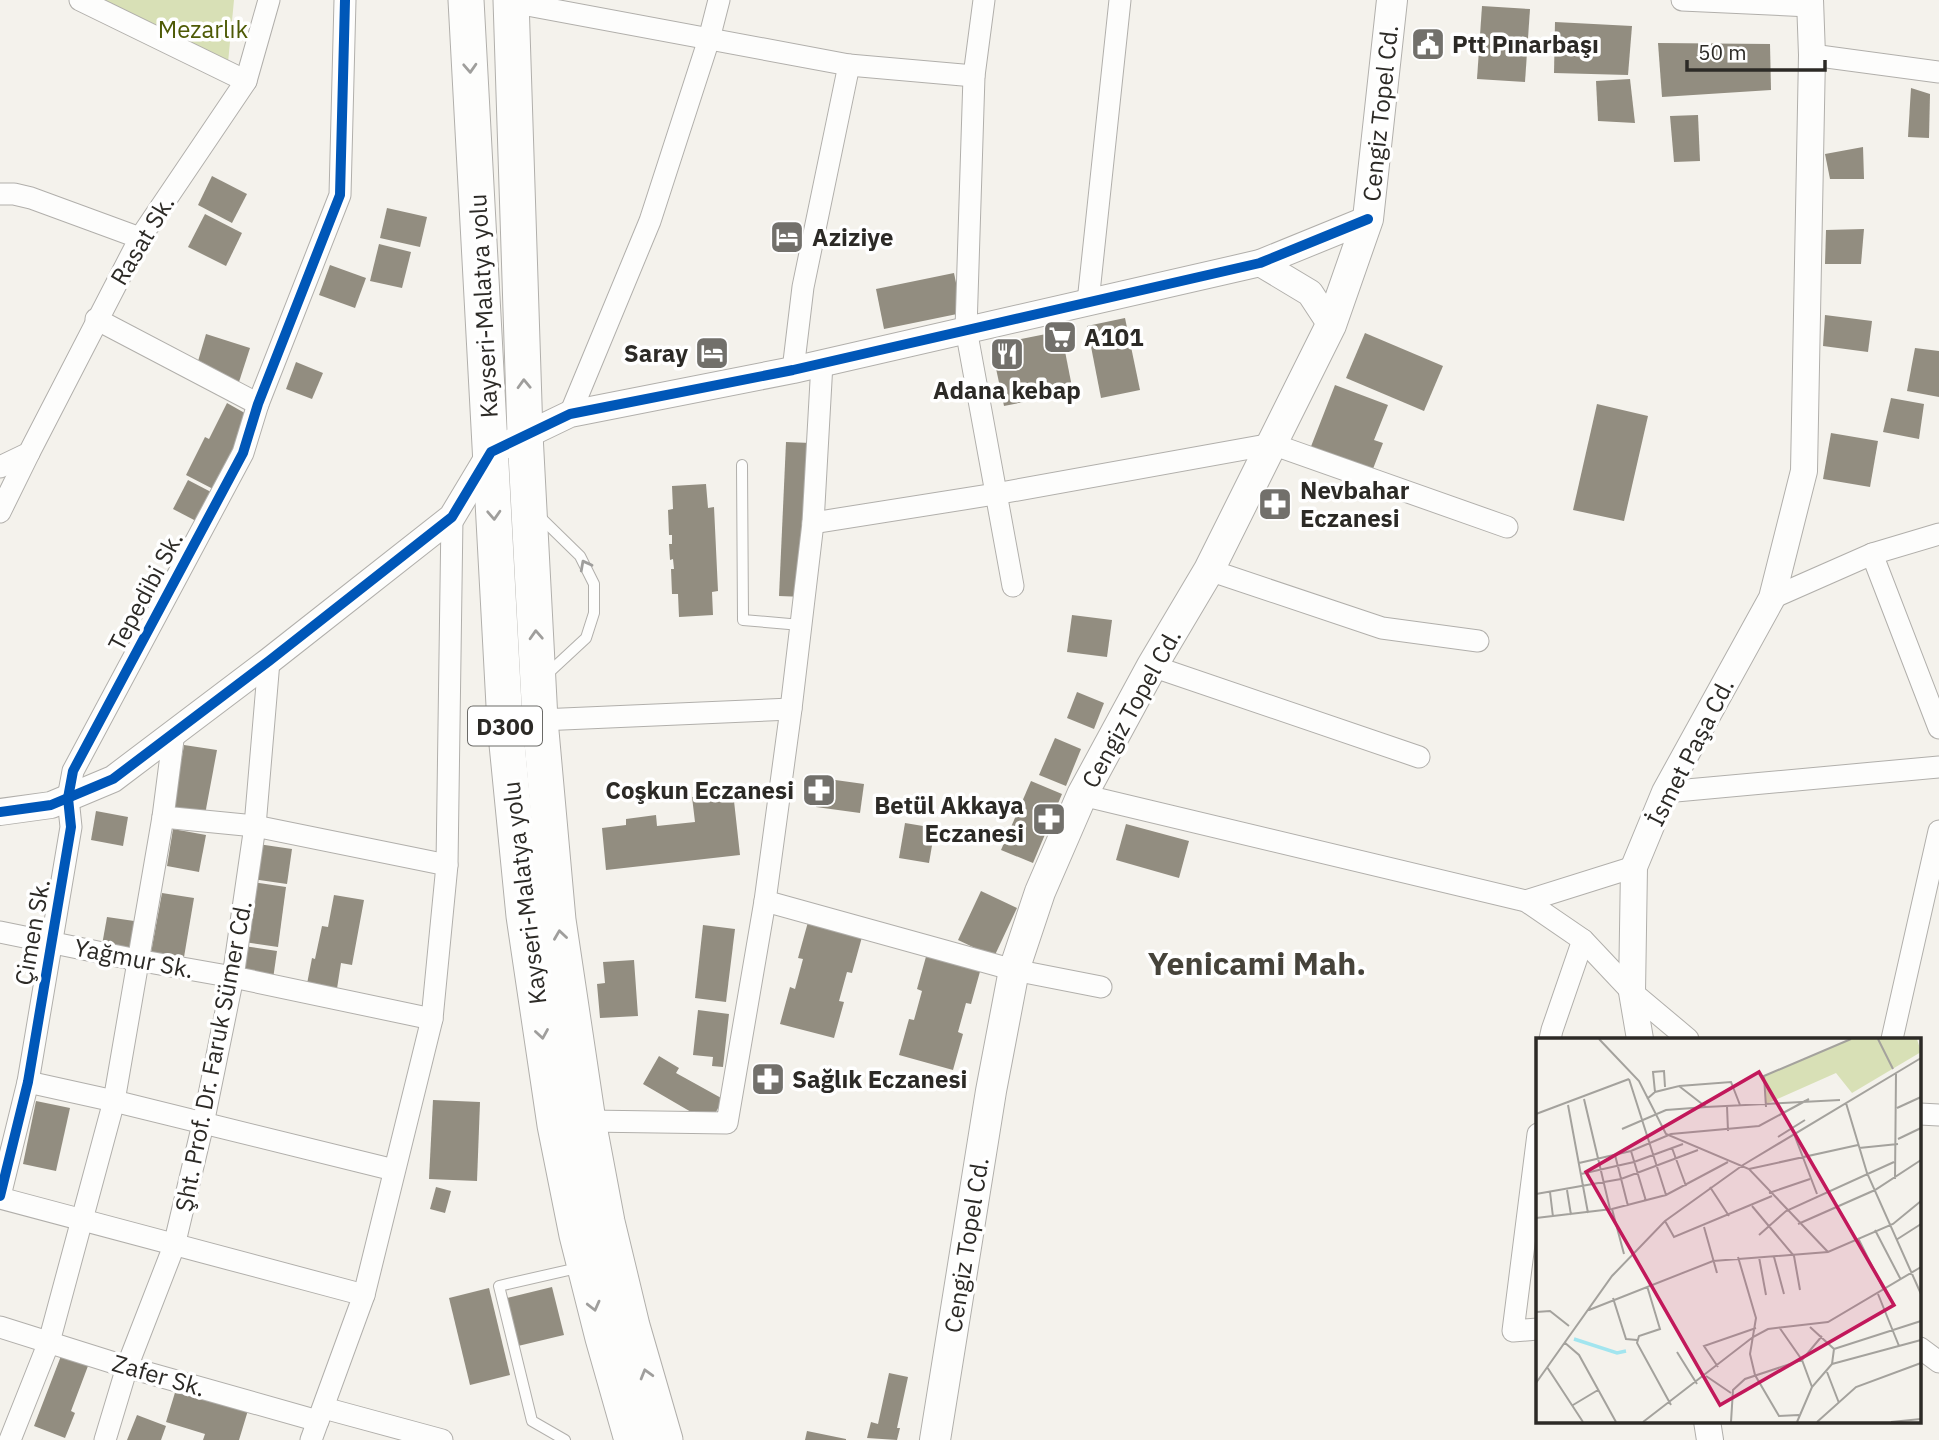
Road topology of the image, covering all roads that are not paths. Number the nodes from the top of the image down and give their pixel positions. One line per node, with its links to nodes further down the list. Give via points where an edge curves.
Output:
1 (80, 0): 17 (street)
2 (269, 0): 17 (street, Rasat Sk.)
3 (345, 0): 28 (street, Tepedibi Sk., via 340,195)
4 (466, 0): 32 (highway, Kayseri-Malatya yolu / D300, one-way to 32)
5 (719, 0): 12 (street)
6 (984, 0): 16 (street)
7 (1120, 0): 22 (street)
8 (1392, 0): 19 (main road, Cengiz Topel Cd.)
9 (1682, 0): 11 (street)
10 (511, 1): 12 (street); 30 (highway, Kayseri-Malatya yolu / D300, one-way to 10)
11 (1810, 3): 13 (street, İsmet Paşa Cd.)
12 (709, 39): 14 (street); 29 (street, via 650,221)
13 (1812, 55): 15 (street); 46 (street, İsmet Paşa Cd., via 1804,471)
14 (849, 65): 16 (street); 27 (street, via 803,287)
15 (1939, 72)
16 (974, 76): 25 (street)
17 (246, 81): 20 (street, Rasat Sk.)
18 (0, 194): 20 (street, via 31,198)
19 (1368, 219): 21 (street); 24 (main road, Cengiz Topel Cd.)
20 (140, 238): 23 (street, Rasat Sk.)
21 (1260, 263): 22 (street); 24 (street, via 1310,293)
22 (1088, 302): 25 (street)
23 (96, 319): 28 (street); 33 (street, Rasat Sk.)
24 (1331, 325): 31 (main road, Cengiz Topel Cd.)
25 (966, 329): 26 (street); 36 (street)
26 (822, 363): 27 (street); 40 (street)
27 (793, 370): 29 (street)
28 (258, 404): 60 (street, Tepedibi Sk., via 243,453 73,771)
29 (570, 414): 30 (street)
30 (525, 434): 32 (street); 37 (highway, Kayseri-Malatya yolu / D300)
31 (1272, 444): 36 (street); 41 (street); 44 (main road, Cengiz Topel Cd.)
32 (491, 452): 39 (street); 91 (highway, Kayseri-Malatya yolu / D300, one-way to 91, via 505,724 524,916 555,1125)
33 (29, 453): 35 (street); 38 (street, Rasat Sk.)
34 (742, 465): 47 (lane, via 743,620)
35 (0, 467)
36 (995, 494): 40 (street); 45 (street)
37 (529, 506): 51 (highway, Kayseri-Malatya yolu / D300, one-way to 37); 51 (lane, one-way to 37, via 586,638 594,613 594,584 580,556)
38 (0, 512)
39 (452, 517): 49 (street); 65 (street)
40 (813, 523): 47 (street)
41 (1507, 527)
42 (1939, 534): 43 (street)
43 (1872, 554): 46 (street); 54 (street)
44 (1209, 570): 48 (street, via 1382,628); 50 (main road, Cengiz Topel Cd.)
45 (1013, 586)
46 (1772, 598): 58 (street, İsmet Paşa Cd.)
47 (801, 625): 52 (street)
48 (1478, 641)
49 (269, 661): 55 (street); 63 (street, Şht. Prof. Dr. Faruk Sümer Cd.)
50 (1152, 666): 56 (street); 59 (main road, Cengiz Topel Cd.)
51 (538, 683): 53 (highway, Kayseri-Malatya yolu / D300)
52 (791, 709): 53 (street); 67 (street)
53 (540, 720): 84 (highway, Kayseri-Malatya yolu / D300, one-way to 53, via 558,920)
54 (1939, 728)
55 (174, 732): 60 (street, via 113,779); 62 (street)
56 (1419, 757)
57 (1939, 767): 58 (street)
58 (1665, 792): 66 (street, İsmet Paşa Cd.)
59 (1082, 795): 68 (street); 73 (main road, Cengiz Topel Cd., via 1040,892)
60 (68, 798): 61 (street); 71 (street, Çimen Sk., via 71,827)
61 (0, 812)
62 (163, 817): 63 (street); 72 (street)
63 (255, 826): 65 (street); 74 (street, Şht. Prof. Dr. Faruk Sümer Cd.)
64 (1939, 831): 81 (street)
65 (447, 865): 77 (street)
66 (1634, 867): 68 (street); 76 (street, İsmet Paşa Cd.)
67 (765, 901): 73 (street); 84 (street, via 727,1123)
68 (1526, 901): 70 (street)
69 (0, 932): 71 (street, Yağmur Sk.)
70 (1583, 940): 76 (street); 78 (street)
71 (51, 943): 72 (street, Yağmur Sk.); 82 (street, Çimen Sk.)
72 (137, 960): 74 (street, Yağmur Sk.); 83 (street)
73 (1014, 970): 75 (street); 106 (main road, Cengiz Topel Cd.)
74 (233, 977): 77 (street, Yağmur Sk.); 85 (street, Şht. Prof. Dr. Faruk Sümer Cd.)
75 (1101, 987)
76 (1632, 992): 79 (street, İsmet Paşa Cd.); 80 (street)
77 (432, 1019): 87 (street)
78 (1550, 1038)
79 (1640, 1038)
80 (1687, 1038)
81 (1892, 1038)
82 (28, 1083): 83 (street); 88 (street, Çimen Sk.)
83 (114, 1101): 85 (street); 89 (street)
84 (588, 1121): 105 (highway, Kayseri-Malatya yolu / D300, one-way to 84, via 607,1222)
85 (203, 1124): 87 (street); 90 (street, Şht. Prof. Dr. Faruk Sümer Cd.)
86 (1536, 1150): 94 (street, via 1513,1331)
87 (394, 1170): 92 (street)
88 (0, 1197): 89 (street)
89 (83, 1220): 90 (street); 95 (street)
90 (174, 1246): 92 (street); 98 (street, Şht. Prof. Dr. Faruk Sümer Cd.)
91 (585, 1266): 103 (lane, via 499,1286 532,1421); 104 (highway, Kayseri-Malatya yolu / D300, one-way to 104)
92 (364, 1295): 99 (street)
93 (0, 1327): 95 (street, Zafer Sk.)
94 (1536, 1329)
95 (49, 1342): 98 (street, Zafer Sk.); 100 (street)
96 (1922, 1349): 97 (street)
97 (1939, 1362)
98 (127, 1367): 99 (street, Zafer Sk.); 101 (street, Şht. Prof. Dr. Faruk Sümer Cd.)
99 (318, 1423): 102 (street, Zafer Sk.)
100 (10, 1440)
101 (105, 1440)
102 (442, 1440)
103 (565, 1440)
104 (632, 1440)
105 (665, 1440)
106 (935, 1440)

